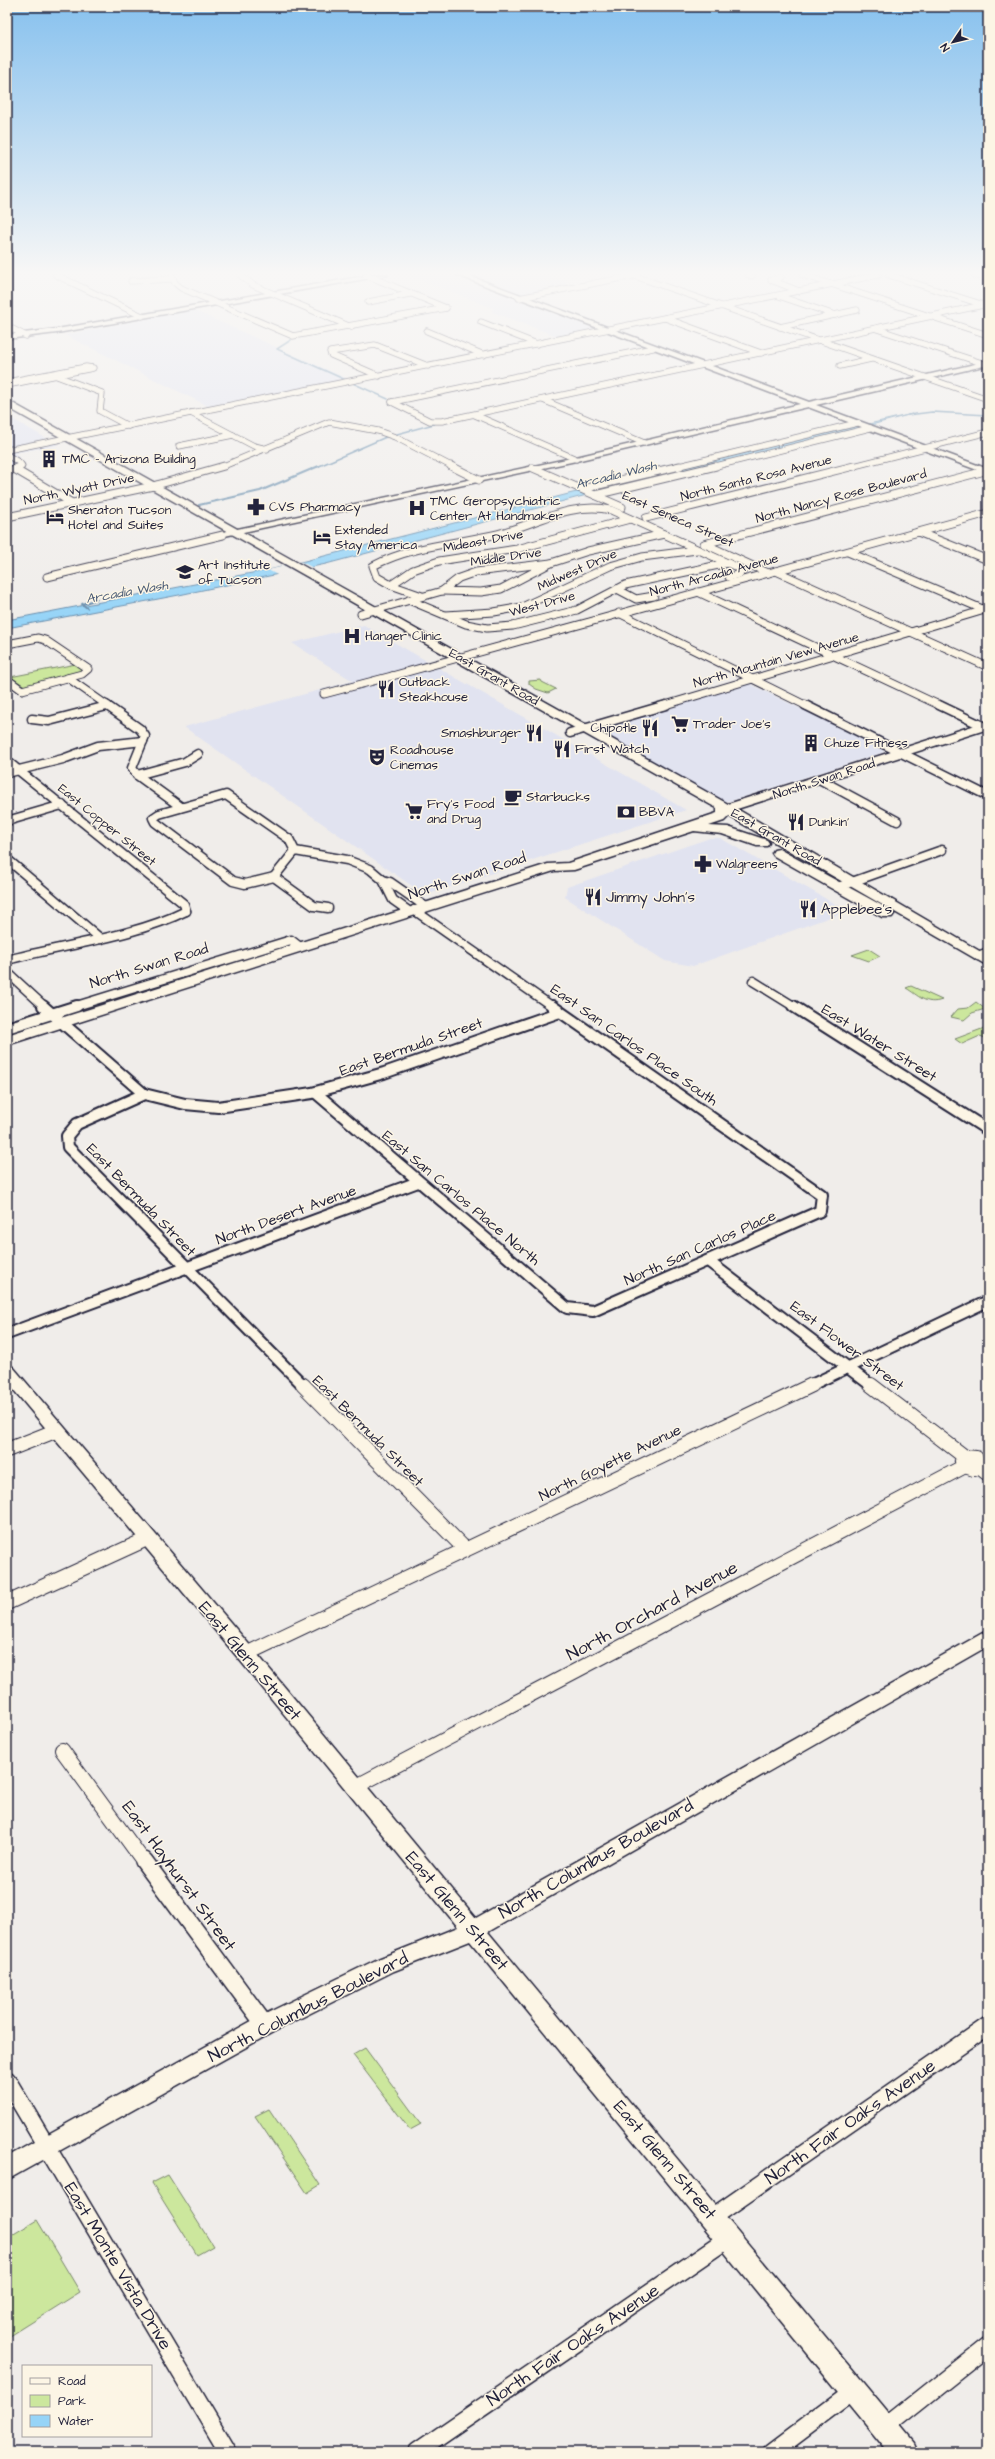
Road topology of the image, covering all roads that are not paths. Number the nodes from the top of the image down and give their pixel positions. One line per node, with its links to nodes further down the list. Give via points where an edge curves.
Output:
1 (93, 390): 18 (street, via 102,393 100,411)
2 (309, 390): 13 (street)
3 (451, 390): 14 (street, via 392,402 436,422)
4 (591, 390): 9 (street)
5 (767, 390): 11 (street)
6 (873, 390): 11 (street)
7 (963, 390): 8 (street)
8 (988, 399)
9 (543, 400): 14 (street); 26 (street)
10 (7, 403): 15 (main road, East Grant Road)
11 (808, 405): 17 (street); 26 (street)
12 (7, 412): 15 (main road); 25 (main road, East Grant Road)
13 (191, 413): 18 (street); 22 (street)
14 (475, 415): 33 (street)
15 (39, 421): 24 (main road, East Grant Road)
16 (335, 422): 21 (street); 23 (street, North Wyatt Drive); 40 (street, via 395,437)
17 (858, 424): 19 (street); 43 (street)
18 (128, 426): 24 (street)
19 (869, 428): 29 (street); 44 (street)
20 (988, 432): 29 (street, North Santa Rosa Avenue)
21 (301, 433): 23 (street); 28 (street)
22 (233, 435): 27 (street); 28 (street)
23 (310, 435): 31 (street, North Wyatt Drive)
24 (68, 438): 25 (street); 41 (main road, East Grant Road)
25 (56, 440): 30 (street); 42 (main road, East Grant Road)
26 (644, 443): 33 (street)
27 (179, 446)
28 (265, 448): 31 (street); 41 (street, via 211,470)
29 (923, 448): 35 (street); 48 (street, North Santa Rosa Avenue)
30 (7, 450)
31 (274, 450): 41 (street, North Wyatt Drive, via 216,473)
32 (7, 455): 37 (street, via 20,463 21,467)
33 (576, 458): 36 (street)
34 (988, 462): 35 (street)
35 (973, 466): 38 (street)
36 (533, 468): 40 (street); 43 (street, East Seneca Street)
37 (16, 470): 39 (street); 45 (street)
38 (986, 471): 54 (street, North Nancy Rose Boulevard)
39 (7, 472)
40 (479, 480): 51 (street)
41 (152, 486): 42 (street, North Wyatt Drive); 51 (main road, East Grant Road)
42 (139, 489): 45 (street, North Wyatt Drive); 53 (main road, East Grant Road)
43 (582, 490): 44 (street, East Seneca Street)
44 (594, 495): 48 (street, East Seneca Street)
45 (72, 503): 47 (street, North Wyatt Drive)
46 (988, 513): 50 (street, North Arcadia Avenue)
47 (7, 517)
48 (646, 518): 54 (street, East Seneca Street)
49 (630, 519): 52 (street); 64 (street, Mideast Drive, via 517,549 439,561 413,570); 64 (street, via 603,508 577,510 511,530 387,558 373,566 377,577)
50 (918, 532): 56 (street, North Arcadia Avenue); 57 (street)
51 (236, 533): 53 (street); 60 (main road, East Grant Road)
52 (664, 534): 55 (street); 58 (street, Middle Drive, via 588,551)
53 (223, 536): 60 (main road, East Grant Road, via 278,567); 63 (street)
54 (704, 544): 62 (street, East Seneca Street)
55 (698, 550): 59 (street); 74 (street, Midwest Drive, via 637,559 610,566 546,598 520,607 486,613)
56 (848, 552): 61 (street, North Arcadia Avenue); 71 (street)
57 (987, 560)
58 (551, 563): 66 (street, Middle Drive, via 476,572 459,578); 66 (street, Middle Drive, via 500,589 481,592)
59 (728, 563): 65 (street, West Drive, via 661,576); 65 (street, via 744,571 645,599 632,597)
60 (291, 569): 70 (main road, East Grant Road, via 304,571); 73 (main road, East Grant Road)
61 (776, 571): 62 (street, North Arcadia Avenue); 75 (street)
62 (768, 573): 67 (street, North Arcadia Avenue)
63 (45, 576)
64 (391, 585): 68 (street)
65 (617, 589): 74 (street, West Drive, via 577,610 513,626 487,628)
66 (442, 591): 68 (street)
67 (698, 592): 72 (street, North Arcadia Avenue); 77 (street)
68 (422, 596): 69 (street)
69 (409, 600): 70 (street); 74 (street, West Drive)
70 (375, 610): 73 (street); 78 (main road, East Grant Road)
71 (987, 610): 75 (street, North Mountain View Avenue)
72 (619, 613): 78 (street, North Arcadia Avenue); 83 (street)
73 (360, 614): 79 (main road, East Grant Road)
74 (441, 615)
75 (910, 632): 77 (street, North Mountain View Avenue); 80 (street)
76 (7, 644): 81 (street, via 38,638 45,640 88,669 82,674)
77 (835, 656): 83 (street, North Mountain View Avenue); 87 (street)
78 (460, 658): 79 (street, North Arcadia Avenue); 88 (main road, East Grant Road)
79 (446, 661): 84 (street, North Arcadia Avenue); 89 (main road, East Grant Road)
80 (988, 667)
81 (68, 678): 82 (street, via 22,690); 85 (street)
82 (7, 679)
83 (752, 680): 88 (street, North Mountain View Avenue); 91 (street)
84 (324, 694)
85 (106, 706): 86 (street, via 49,720); 90 (street, via 140,729 145,736)
86 (32, 719)
87 (985, 726): 91 (main road, North Swan Road)
88 (584, 729): 89 (street, North Mountain View Avenue); 102 (main road, East Grant Road)
89 (570, 733): 101 (main road, East Grant Road)
90 (143, 741): 94 (street, via 98,746 63,759); 96 (street, via 132,768)
91 (902, 753): 97 (main road, North Swan Road); 98 (street)
92 (198, 754): 96 (street, via 185,762)
93 (7, 761): 94 (street, East Copper Street)
94 (19, 770): 95 (street); 99 (street, East Copper Street)
95 (7, 773)
96 (137, 775): 100 (street)
97 (821, 780): 102 (main road, North Swan Road); 104 (street)
98 (988, 796)
99 (62, 805): 103 (street); 117 (street, East Copper Street, via 184,904 190,912)
100 (181, 807): 108 (street, via 226,795 289,839); 111 (street, via 156,815 153,820 233,882 245,884)
101 (707, 812): 102 (main road, East Grant Road); 110 (main road, North Swan Road, via 556,861)
102 (723, 814): 105 (main road, North Swan Road); 106 (main road, East Grant Road); 113 (main road, East Grant Road)
103 (7, 820)
104 (897, 821)
105 (683, 830): 106 (main road, via 723,830); 110 (main road, North Swan Road, via 569,867)
106 (762, 843): 114 (main road, East Grant Road)
107 (942, 850): 113 (street)
108 (295, 851): 111 (street); 112 (street, via 358,863)
109 (7, 859): 117 (street)
110 (553, 867): 116 (main road, North Swan Road)
111 (274, 876): 115 (street, via 314,906)
112 (383, 880): 116 (street, via 390,882); 116 (street, via 393,900)
113 (853, 881): 114 (street); 118 (main road, East Grant Road)
114 (838, 887): 118 (main road, East Grant Road, via 902,922)
115 (328, 908)
116 (417, 910): 122 (street, East San Carlos Place South); 123 (main road, North Swan Road)
117 (101, 939): 119 (street, via 55,947)
118 (985, 957)
119 (7, 960)
120 (7, 972): 123 (street)
121 (753, 981): 128 (street, East Water Street)
122 (560, 1012): 127 (street, East Bermuda Street, via 363,1081); 130 (street, East San Carlos Place South, via 822,1195)
123 (57, 1018): 124 (street, North Swan Road); 125 (main road, North Swan Road); 126 (street)
124 (7, 1028)
125 (7, 1040)
126 (144, 1094): 127 (street, East Bermuda Street, via 173,1102 210,1107 245,1105); 132 (street, East Bermuda Street, via 77,1124 67,1136 68,1147)
127 (316, 1094): 129 (street, East San Carlos Place North)
128 (988, 1130)
129 (418, 1182): 132 (street, North Desert Avenue); 134 (street, East San Carlos Place North, via 567,1308)
130 (820, 1212): 131 (street, North San Carlos Place)
131 (708, 1261): 134 (street, North San Carlos Place); 136 (street, East Flower Street)
132 (186, 1268): 135 (street, North Desert Avenue); 142 (street, East Bermuda Street)
133 (988, 1301): 136 (street, North Goyette Avenue)
134 (593, 1311)
135 (7, 1334)
136 (848, 1367): 140 (street, East Flower Street); 142 (street, North Goyette Avenue)
137 (7, 1371): 138 (street, East Glenn Street)
138 (56, 1430): 139 (street); 141 (street, East Glenn Street)
139 (7, 1450)
140 (977, 1463): 147 (street, North Orchard Avenue)
141 (147, 1540): 143 (street); 145 (street, East Glenn Street)
142 (465, 1550): 145 (street, North Goyette Avenue)
143 (7, 1603)
144 (988, 1637): 148 (street, North Columbus Boulevard)
145 (246, 1654): 147 (street, East Glenn Street)
146 (62, 1750): 149 (street, East Hayhurst Street)
147 (355, 1787): 148 (street, East Glenn Street)
148 (473, 1930): 149 (street, North Columbus Boulevard, via 386,1965); 154 (street, East Glenn Street)
149 (265, 2025): 152 (street, North Columbus Boulevard)
150 (988, 2026): 154 (street, North Fair Oaks Avenue)
151 (7, 2080): 152 (street, East Monte Vista Drive)
152 (47, 2147): 153 (street, North Columbus Boulevard); 159 (street, East Monte Vista Drive)
153 (7, 2169)
154 (713, 2217): 155 (street, East Glenn Street)
155 (729, 2238): 157 (street, East Glenn Street); 160 (street, North Fair Oaks Avenue)
156 (988, 2346): 158 (street)
157 (854, 2391): 158 (street, East Glenn Street); 161 (street)
158 (885, 2428): 162 (street, East Glenn Street)
159 (228, 2452)
160 (417, 2452)
161 (773, 2452)
162 (906, 2452)

